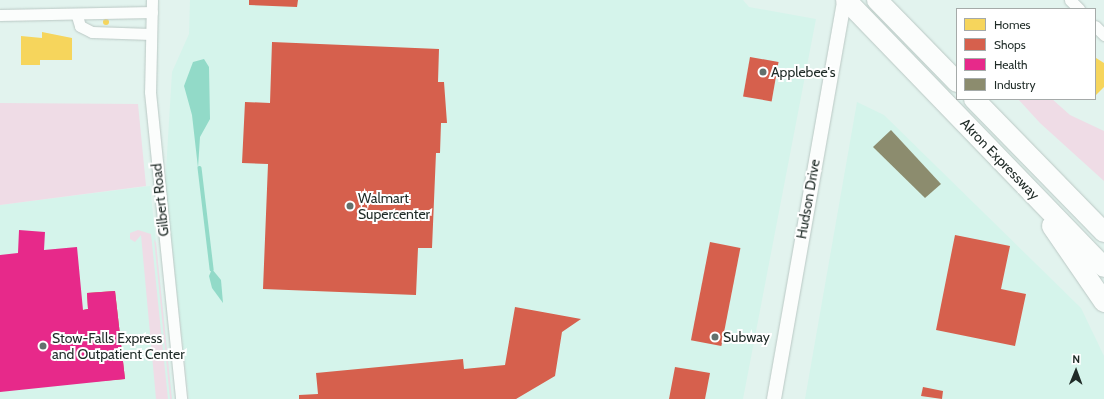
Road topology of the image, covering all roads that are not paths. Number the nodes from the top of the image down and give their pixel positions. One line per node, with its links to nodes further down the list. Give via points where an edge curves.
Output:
1 (152, 0): 6 (street, Gilbert Road)
2 (845, 0): 14 (highway, Akron Expressway); 19 (street, Hudson Drive)
3 (877, 0): 12 (highway)
4 (1070, 0): 5 (street)
5 (1078, 8)
6 (152, 12): 8 (street, via 91,11); 10 (street, Gilbert Road)
7 (0, 15): 8 (street)
8 (77, 16): 10 (street, via 80,26 92,32)
9 (1096, 27): 11 (street)
10 (151, 34): 18 (street, Gilbert Road, via 153,128)
11 (1104, 35)
12 (956, 81)
13 (975, 100): 15 (highway, Akron Expressway)
14 (1015, 174): 16 (highway, Akron Expressway); 17 (highway)
15 (1104, 232)
16 (1104, 267)
17 (1104, 302)
18 (181, 399)
19 (774, 399)

